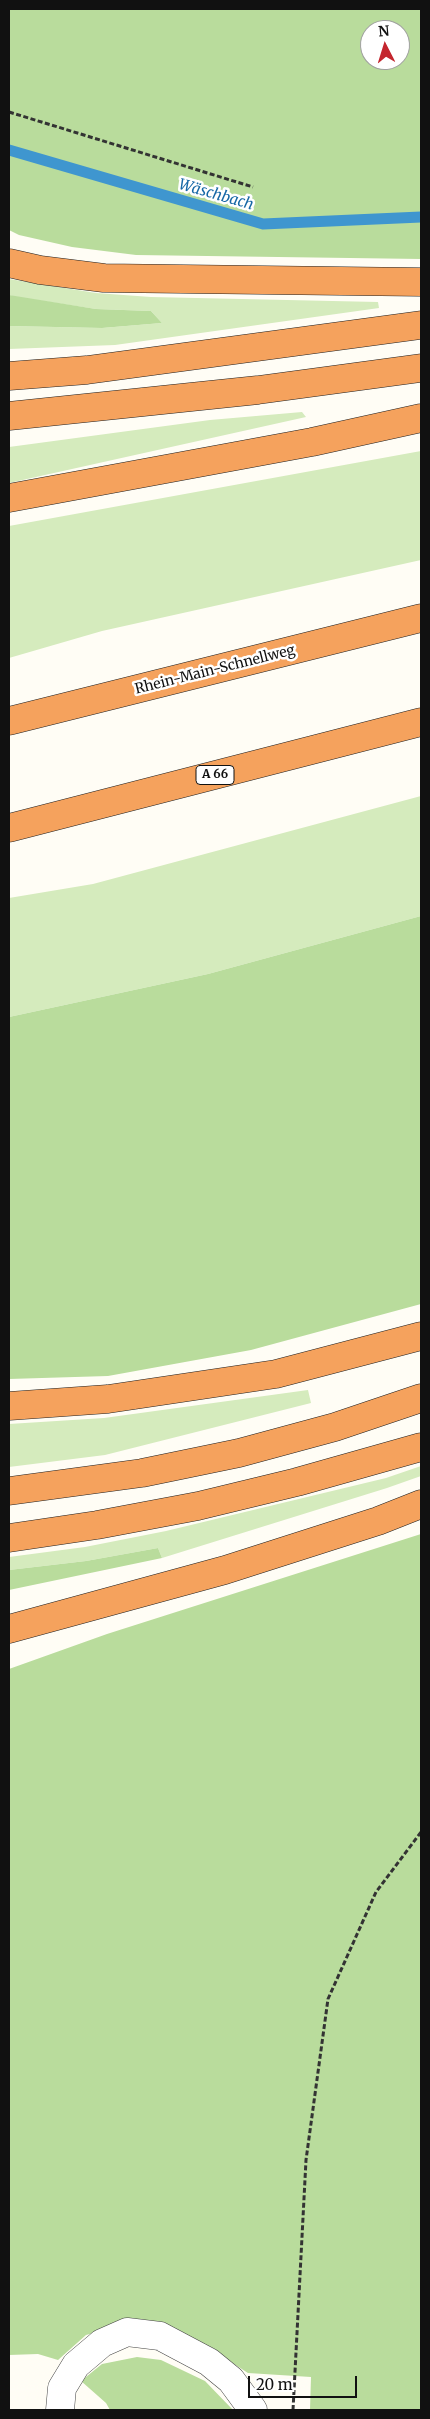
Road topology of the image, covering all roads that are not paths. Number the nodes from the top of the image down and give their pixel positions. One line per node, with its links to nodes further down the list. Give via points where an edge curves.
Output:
1 (9, 263): 2 (highway, via 104,278)
2 (421, 282)
3 (421, 325): 5 (highway, via 87,370)
4 (421, 368): 6 (highway, via 248,391)
5 (9, 376)
6 (9, 416)
7 (421, 418): 8 (highway, via 312,442)
8 (9, 498)
9 (421, 618): 10 (highway, Rhein-Main-Schnellweg)
10 (9, 721)
11 (421, 722): 12 (highway, A 66)
12 (9, 828)
13 (421, 1336): 15 (highway, via 276,1374 108,1399)
14 (421, 1398): 17 (highway, via 335,1427 239,1453 142,1473)
15 (9, 1406)
16 (421, 1447): 19 (highway, via 198,1506)
17 (9, 1491)
18 (421, 1504): 20 (highway, via 225,1570)
19 (9, 1538)
20 (9, 1629)
21 (60, 2410): 22 (lane, via 62,2388 76,2365 102,2343 127,2332 160,2336 209,2362 231,2380)
22 (253, 2410)

